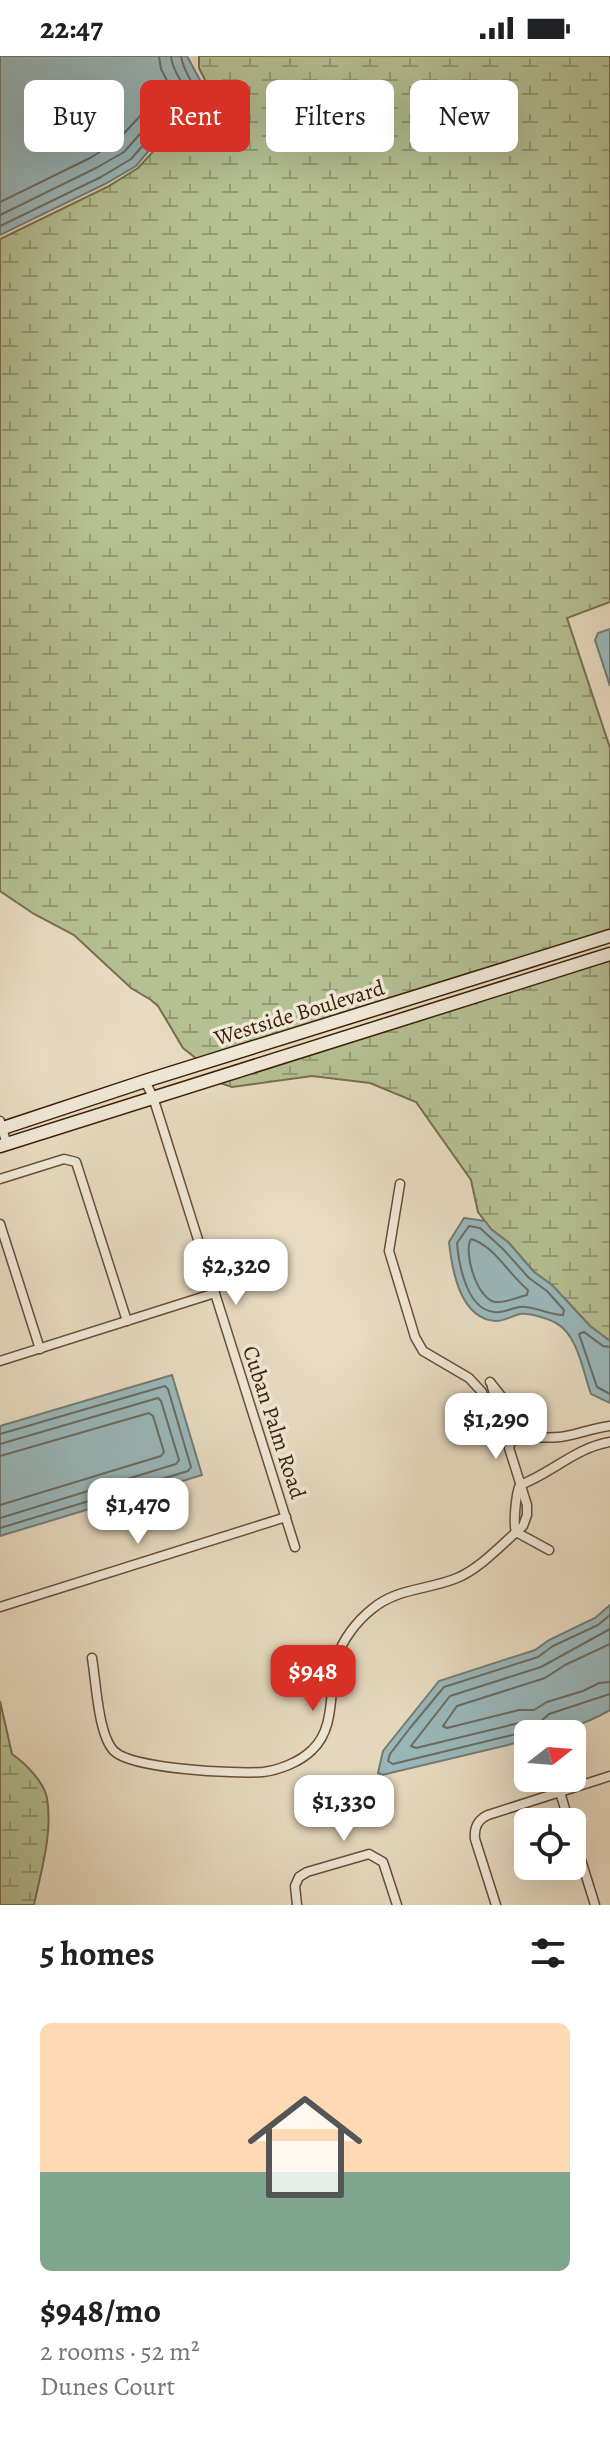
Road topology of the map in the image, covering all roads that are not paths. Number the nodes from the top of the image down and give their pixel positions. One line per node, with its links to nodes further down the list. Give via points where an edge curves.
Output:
1 (610, 936): 3 (street, Westside Boulevard)
2 (610, 954): 4 (street, Westside Boulevard)
3 (145, 1081): 4 (street, Cuban Palm Road); 5 (street, Westside Boulevard)
4 (153, 1097): 6 (street, Westside Boulevard); 10 (street, Cuban Palm Road)
5 (1, 1127): 6 (street)
6 (4, 1146)
7 (0, 1179): 11 (street, via 64,1159 76,1162)
8 (400, 1184): 14 (street, via 389,1256 415,1337 423,1351 469,1378)
9 (0, 1224): 12 (street)
10 (215, 1293): 11 (street); 19 (street, Cuban Palm Road)
11 (127, 1321): 12 (street)
12 (40, 1349): 13 (street)
13 (0, 1361)
14 (482, 1392): 16 (street, via 497,1436 502,1442); 16 (street, via 490,1382 505,1401 516,1428)
15 (610, 1426): 16 (street, via 554,1438)
16 (513, 1438): 18 (street, via 509,1448)
17 (610, 1442): 18 (street, via 573,1454)
18 (520, 1485): 20 (street, via 527,1515)
19 (286, 1517): 21 (street, Cuban Palm Road); 23 (street)
20 (516, 1532): 22 (street); 24 (street, via 459,1577 404,1591 372,1609 337,1658 322,1735 313,1749 279,1768 262,1772 129,1761 105,1739)
21 (295, 1547)
22 (549, 1550)
23 (0, 1607)
24 (92, 1658)
25 (610, 1776): 26 (street)
26 (586, 1784)
27 (560, 1792): 28 (street); 32 (street, via 488,1815 477,1824 475,1839)
28 (565, 1808)
29 (586, 1876): 33 (street)
30 (297, 1905): 31 (street, via 295,1886 303,1874 369,1854 383,1862)
31 (397, 1905)
32 (496, 1905)
33 (595, 1905)

